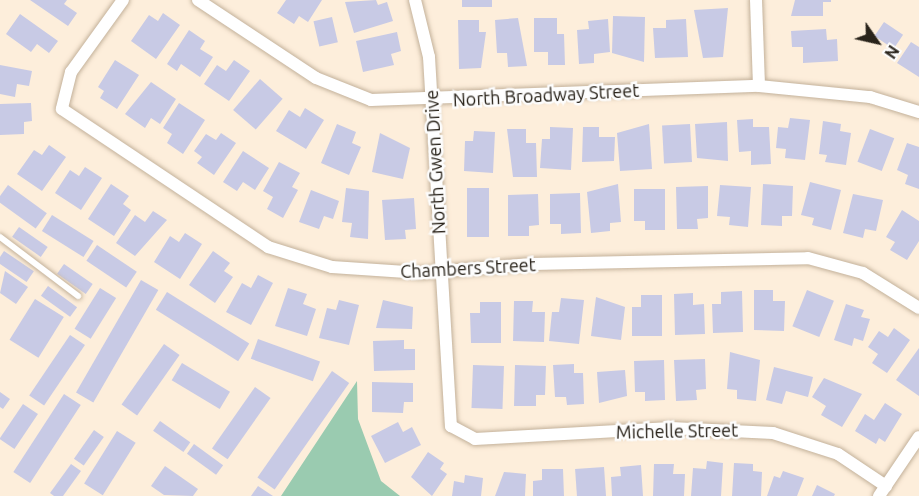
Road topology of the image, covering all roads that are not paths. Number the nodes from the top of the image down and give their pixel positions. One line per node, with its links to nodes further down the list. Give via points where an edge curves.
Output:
1 (123, 0): 9 (street, Chambers Street, via 72,72 64,97 63,110 84,129 268,247 367,272)
2 (198, 0): 6 (street, North Broadway Street, via 337,89 371,100)
3 (415, 0): 6 (street, North Gwen Drive, via 427,40)
4 (756, 0): 5 (street)
5 (759, 86): 6 (street, North Broadway Street); 7 (street, North Broadway Street, via 870,97)
6 (431, 100): 9 (street, North Gwen Drive)
7 (919, 112)
8 (0, 237): 10 (lane)
9 (441, 271): 11 (street, Chambers Street, via 784,256 863,273); 12 (street, North Gwen Drive, via 446,410)
10 (78, 296)
11 (919, 308)
12 (457, 430): 14 (street, Michelle Street, via 476,439 670,428 773,433 838,454)
13 (919, 437): 14 (street)
14 (883, 491)

